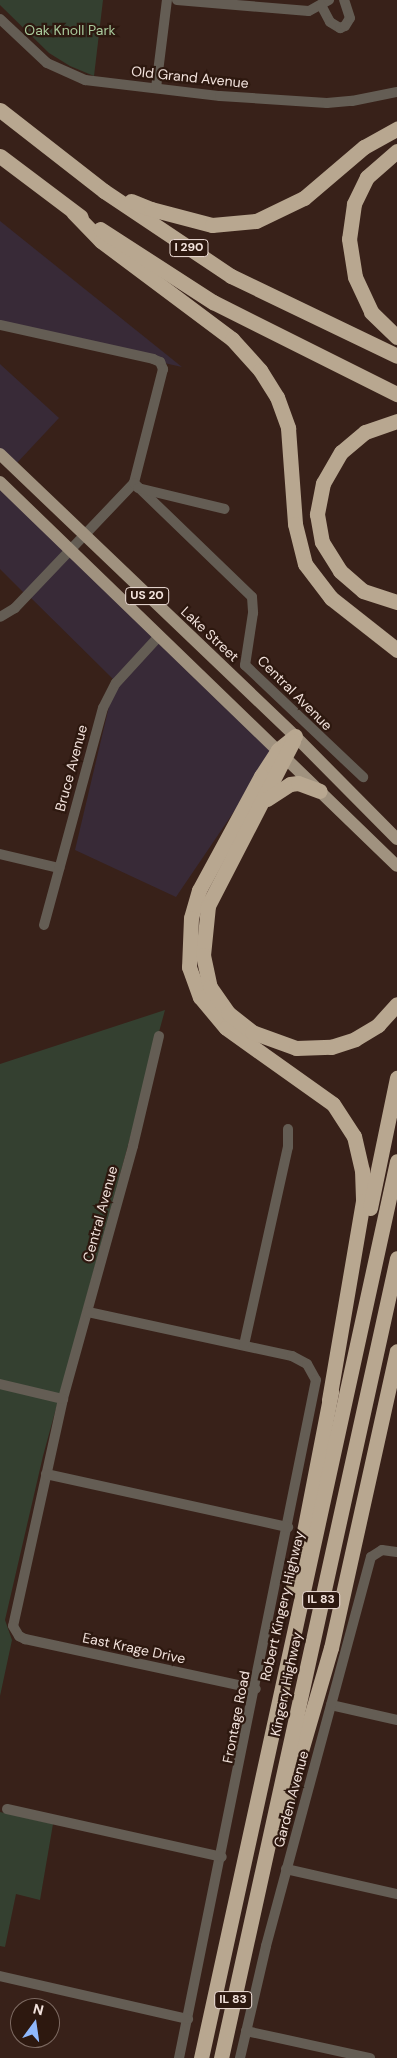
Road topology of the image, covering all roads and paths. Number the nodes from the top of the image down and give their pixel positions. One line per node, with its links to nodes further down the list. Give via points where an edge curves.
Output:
1 (167, 0): 6 (street)
2 (177, 0): 4 (street, via 309,11)
3 (344, 0): 4 (street, via 350,18 340,28 330,22)
4 (325, 2)
5 (0, 19): 6 (street, Old Grand Avenue, via 55,70 85,80)
6 (156, 88): 7 (street, Old Grand Avenue, via 327,103)
7 (397, 92)
8 (0, 110): 12 (highway, I 290)
9 (397, 129): 12 (highway, via 364,147 304,198 256,222 212,224 151,210)
10 (397, 151): 15 (highway, via 367,177 354,204 349,239 355,277 371,312)
11 (0, 156): 13 (highway, I 290)
12 (97, 185): 16 (highway, I 290, via 231,276)
13 (73, 212): 17 (highway, I 290, via 213,302); 28 (highway, via 100,241 232,339 260,370 277,397 288,428 294,524 305,564 331,598)
14 (0, 325): 21 (street, via 160,362 161,382)
15 (397, 337)
16 (397, 356)
17 (397, 394)
18 (397, 421): 25 (highway, via 365,432 340,452 323,483 317,514 322,542 340,571 363,590)
19 (0, 454): 23 (main road, Lake Street / US 20)
20 (0, 482): 24 (main road, US 20)
21 (136, 486): 22 (street); 23 (street); 31 (street, Central Avenue, via 252,597 253,613 245,665)
22 (225, 509)
23 (84, 536): 24 (street); 29 (main road, Lake Street / US 20)
24 (69, 551): 26 (street, via 15,608); 27 (main road, US 20)
25 (397, 602)
26 (0, 617)
27 (159, 636): 30 (main road, US 20); 37 (street, Bruce Avenue, via 116,683 103,708)
28 (397, 650)
29 (295, 736): 30 (highway); 34 (main road, Lake Street / US 20)
30 (282, 753): 32 (main road, US 20); 33 (highway); 50 (highway, via 199,890 189,933 189,967 200,997 226,1028 333,1104 354,1136 362,1170 363,1202)
31 (363, 777)
32 (320, 791): 33 (highway, via 298,783 290,784); 36 (main road, US 20)
33 (262, 804): 39 (highway, via 208,906 203,955 210,987 228,1013 252,1032 296,1048 331,1047 355,1039 378,1025)
34 (397, 839)
35 (0, 854): 37 (street)
36 (397, 866)
37 (59, 868): 38 (street, Bruce Avenue)
38 (44, 925)
39 (397, 1004)
40 (159, 1036): 45 (street, Central Avenue)
41 (397, 1078): 50 (highway)
42 (288, 1129): 46 (street, via 288,1147)
43 (397, 1161): 60 (highway, Robert Kingery Highway / IL 83)
44 (397, 1258): 65 (highway, Kingery Highway / IL 83)
45 (88, 1312): 46 (street); 49 (street, Central Avenue)
46 (244, 1345): 53 (street, Frontage Road, via 292,1356 308,1364 316,1380)
47 (397, 1351): 54 (highway)
48 (0, 1384): 49 (street)
49 (63, 1399): 52 (street, Central Avenue)
50 (329, 1400): 60 (highway)
51 (397, 1402): 54 (highway, via 380,1476)
52 (46, 1474): 53 (street); 56 (street, Central Avenue)
53 (288, 1528): 57 (street, Frontage Road)
54 (355, 1540): 65 (highway, via 331,1648)
55 (397, 1552): 58 (street, Garden Avenue, via 377,1552 372,1557)
56 (13, 1626): 57 (street, East Krage Drive, via 25,1639)
57 (256, 1689): 62 (street, Frontage Road)
58 (331, 1705): 59 (street); 63 (street, Garden Avenue)
59 (397, 1720)
60 (259, 1781): 70 (highway, Robert Kingery Highway / IL 83)
61 (7, 1809): 62 (street)
62 (222, 1857): 67 (street, Frontage Road)
63 (286, 1869): 64 (street); 68 (street, Garden Avenue)
64 (397, 1894)
65 (246, 1942): 71 (highway, Kingery Highway / IL 83)
66 (0, 1976): 67 (street)
67 (188, 2019): 69 (street, Frontage Road)
68 (246, 2031): 72 (street, Garden Avenue); 73 (street)
69 (179, 2058)
70 (201, 2058)
71 (221, 2058)
72 (240, 2058)
73 (370, 2058)

